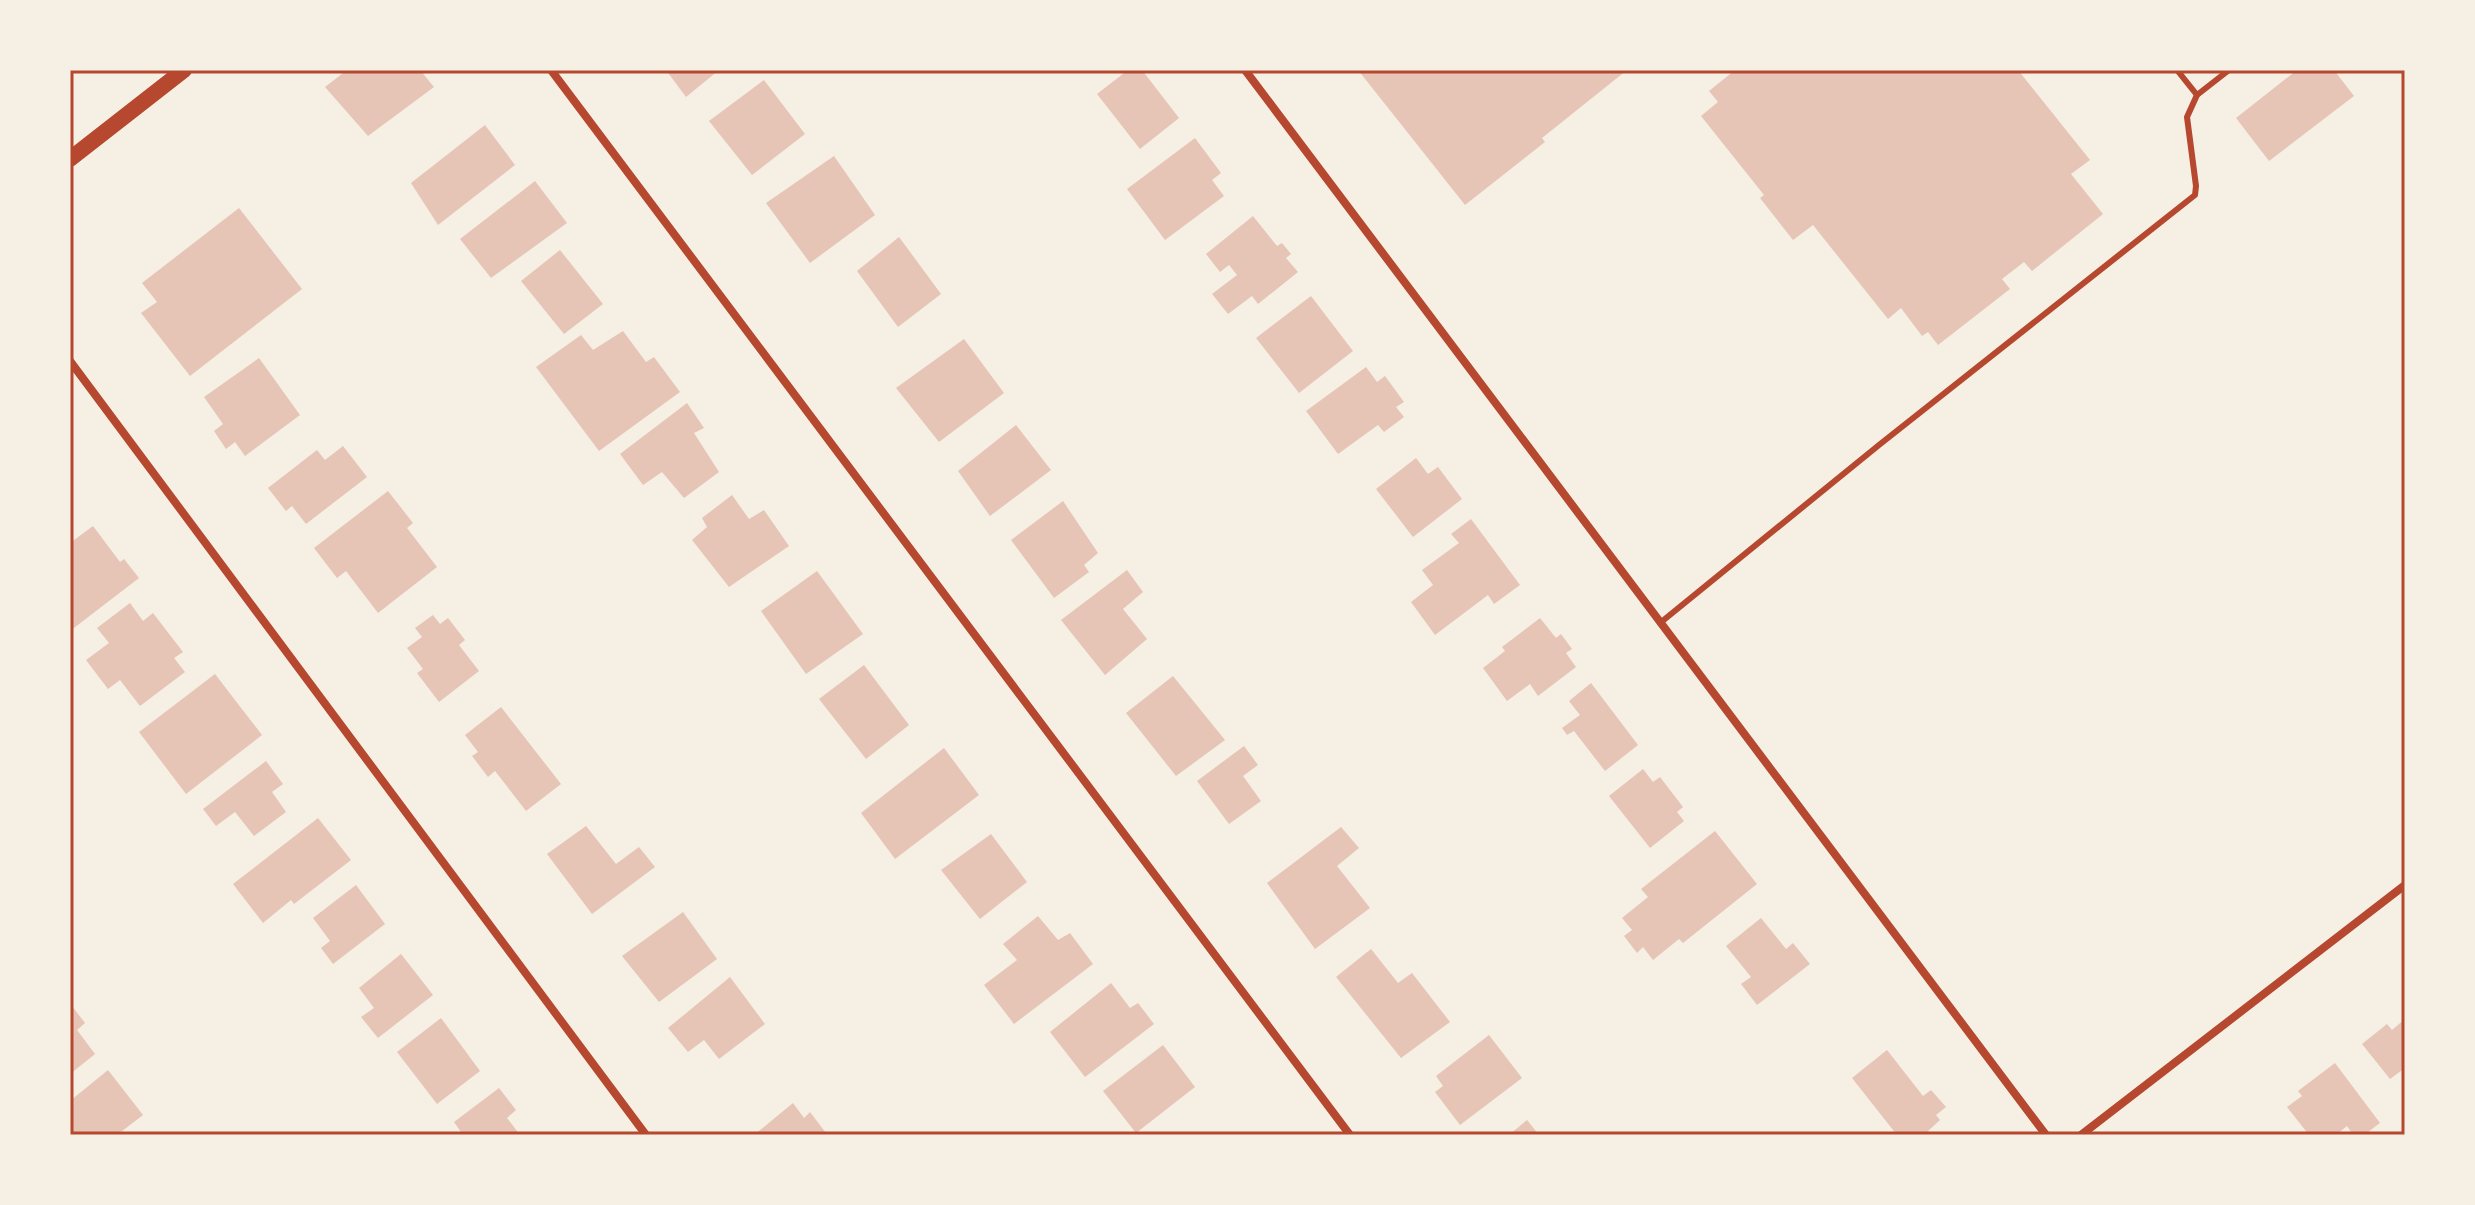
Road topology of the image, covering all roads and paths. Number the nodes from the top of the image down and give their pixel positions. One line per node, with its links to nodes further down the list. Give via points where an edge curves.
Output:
1 (184, 70): 7 (main road)
2 (551, 70): 12 (street)
3 (1245, 70): 9 (street)
4 (2177, 70): 6 (lane)
5 (2229, 70): 6 (lane)
6 (2197, 95): 9 (lane, via 2187,117 2195,195)
7 (70, 159)
8 (70, 361): 11 (street)
9 (1660, 623): 13 (street)
10 (2405, 885): 14 (street)
11 (646, 1135)
12 (1350, 1135)
13 (2046, 1135)
14 (2081, 1135)

